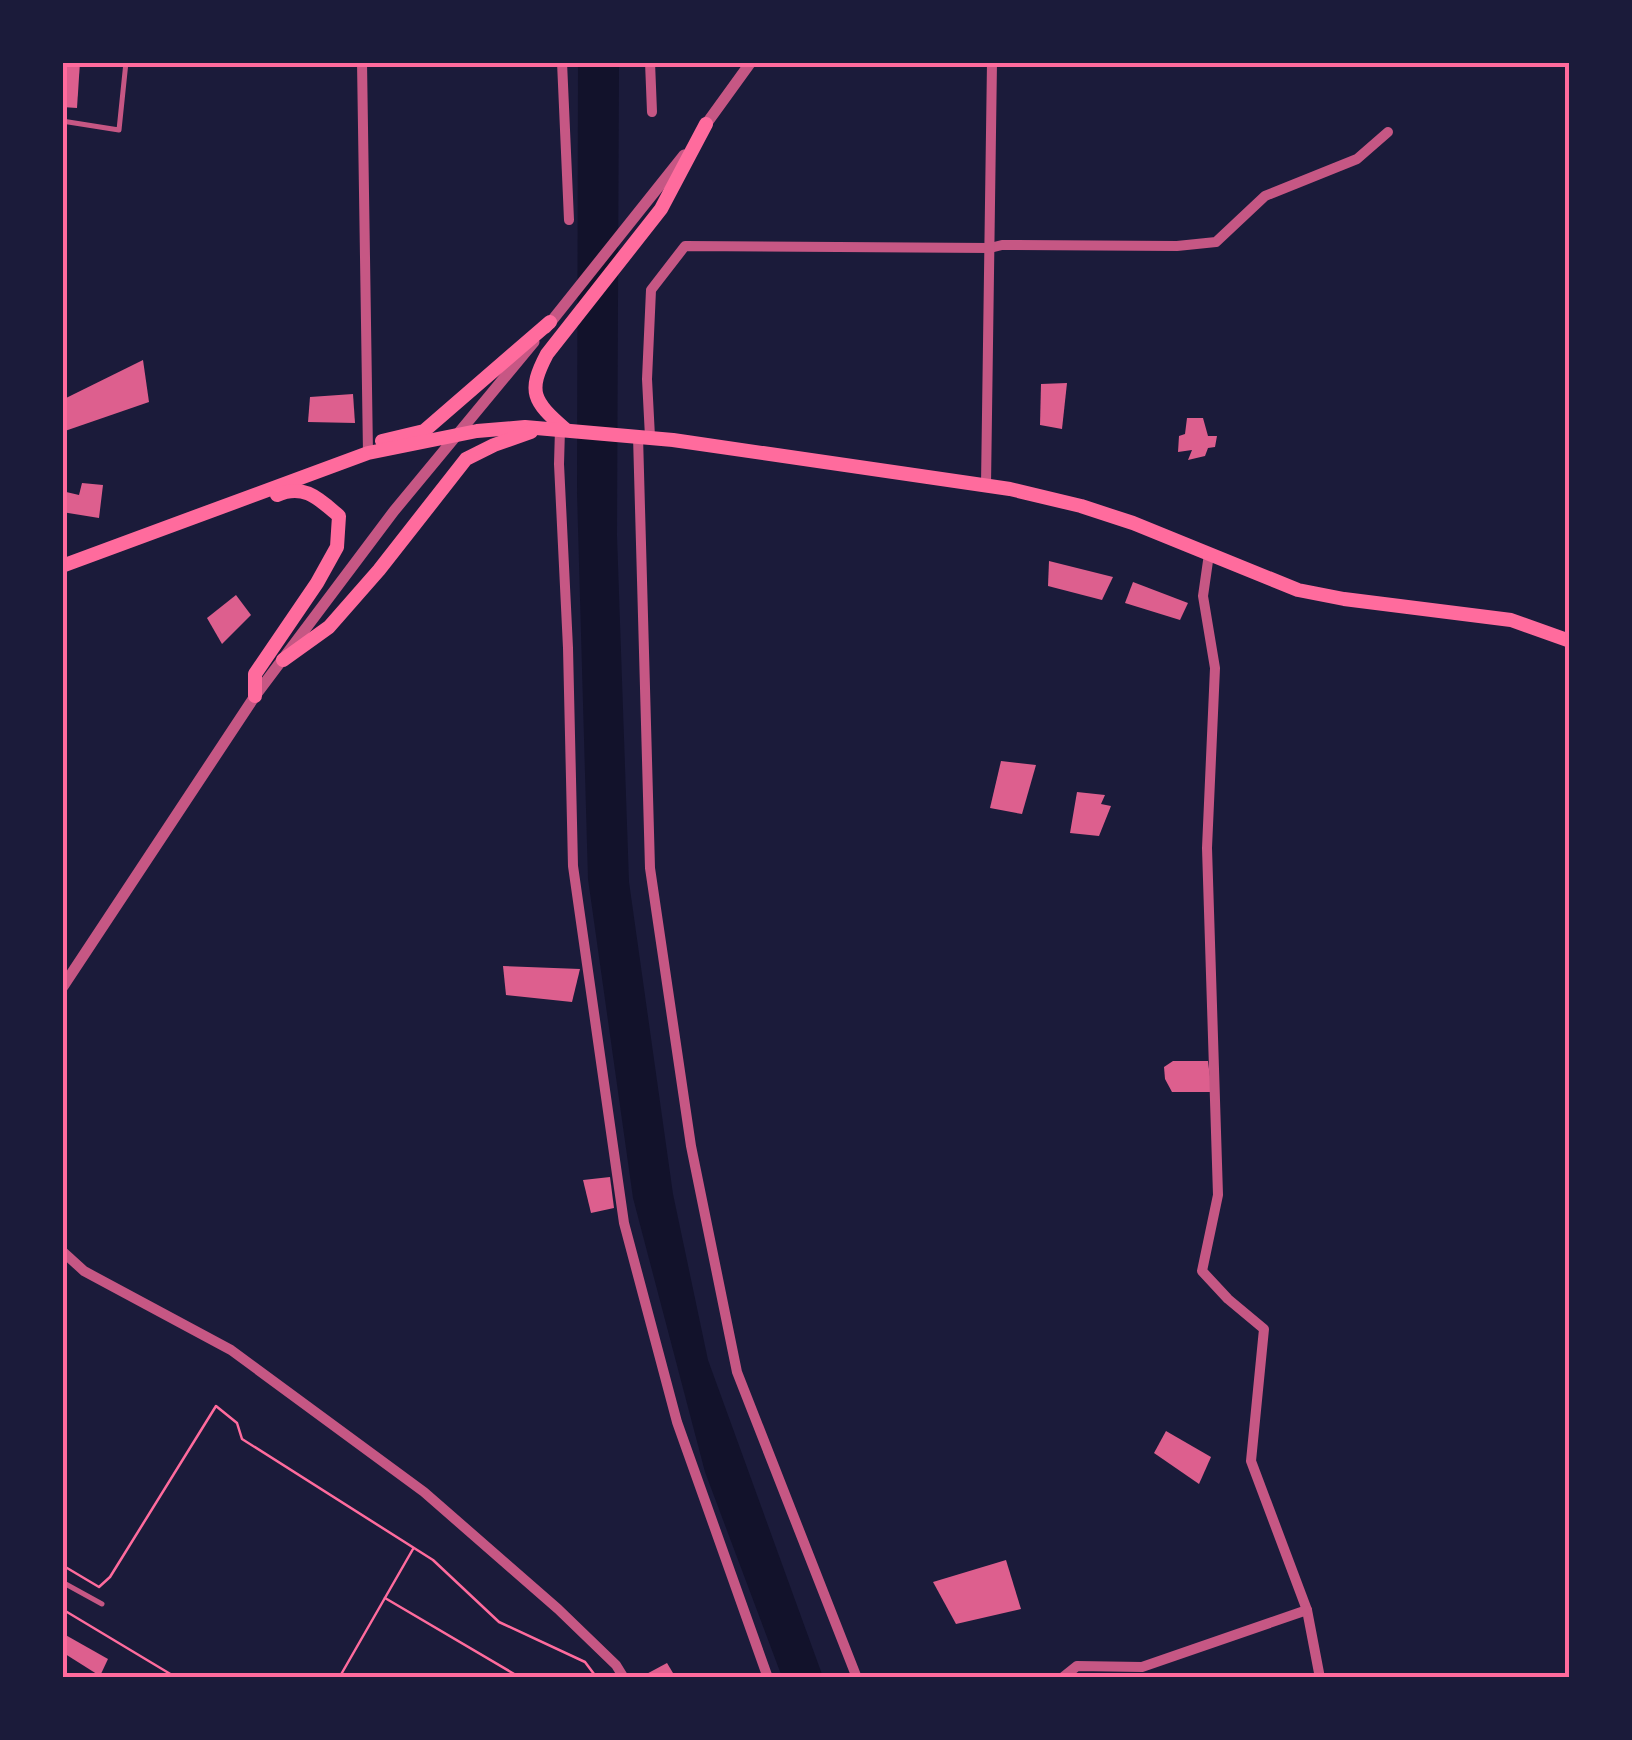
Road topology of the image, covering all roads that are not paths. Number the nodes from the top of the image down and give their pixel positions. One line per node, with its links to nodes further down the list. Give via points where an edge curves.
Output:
1 (126, 62): 8 (lane, via 120,130)
2 (362, 62): 19 (street)
3 (562, 62): 12 (street)
4 (650, 62): 7 (street)
5 (751, 62): 9 (street)
6 (992, 62): 13 (street)
7 (652, 112)
8 (62, 121)
9 (706, 124): 11 (main road)
10 (1388, 132): 13 (street, via 1357,159 1265,196 1216,242)
11 (655, 203): 14 (street); 16 (main road, via 535,376 543,410)
12 (569, 220)
13 (990, 248): 18 (street, via 685,246 652,290); 20 (street)
14 (550, 322): 17 (street); 19 (main road, via 424,431)
15 (542, 428): 16 (main road); 17 (main road); 25 (main road, via 466,459 328,627)
16 (566, 429): 18 (main road); 33 (street, via 559,464 573,866 624,1223 677,1422)
17 (454, 436): 19 (main road); 25 (street)
18 (644, 437): 20 (main road); 34 (street, via 650,868 691,1146 738,1372)
19 (368, 448): 21 (main road)
20 (986, 485): 22 (main road, via 1082,506)
21 (172, 528): 23 (main road); 26 (main road, via 286,491 316,496 338,516 337,546 255,674)
22 (1209, 554): 24 (main road, via 1298,590 1511,620); 31 (street, via 1203,596 1215,668 1207,848 1218,1195 1202,1271 1264,1329 1251,1461)
23 (62, 566)
24 (1570, 641)
25 (283, 660): 26 (street)
26 (255, 696): 27 (street)
27 (62, 988)
28 (62, 1251): 32 (street, via 84,1271 231,1350 424,1492)
29 (62, 1582): 30 (lane)
30 (102, 1604)
31 (1307, 1610): 35 (street, via 1142,1667 1077,1666); 36 (street)
32 (624, 1678)
33 (768, 1678)
34 (858, 1678)
35 (1062, 1678)
36 (1320, 1678)

